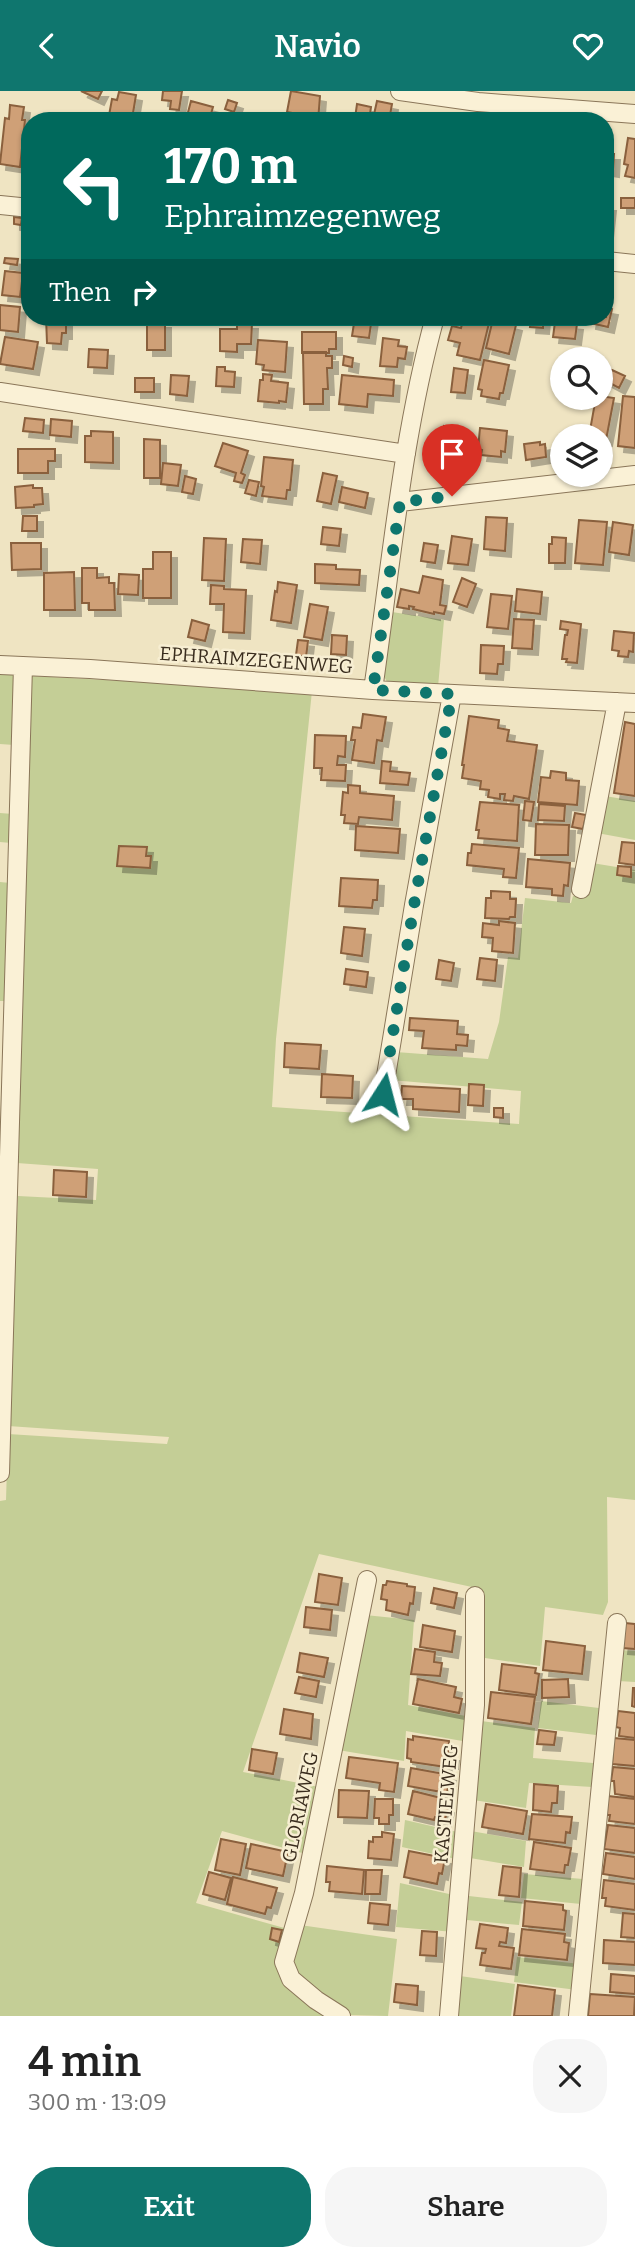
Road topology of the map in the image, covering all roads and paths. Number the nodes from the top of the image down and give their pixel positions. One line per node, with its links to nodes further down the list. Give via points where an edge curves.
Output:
1 (400, 91): 2 (street)
2 (478, 102): 3 (street); 4 (street)
3 (476, 112)
4 (609, 112)
5 (614, 112): 6 (street)
6 (635, 114)
7 (0, 205): 8 (street)
8 (21, 207)
9 (614, 262): 10 (street)
10 (635, 264)
11 (433, 326): 13 (street)
12 (0, 392): 13 (street)
13 (406, 454): 15 (street)
14 (635, 474): 15 (street)
15 (400, 502): 18 (street)
16 (0, 665): 17 (street, EPHRAIMZEGENWEG)
17 (23, 666): 18 (street, EPHRAIMZEGENWEG); 23 (street)
18 (373, 690): 19 (street, EPHRAIMZEGENWEG)
19 (452, 694): 20 (street, EPHRAIMZEGENWEG); 22 (street)
20 (626, 702): 21 (street)
21 (581, 889)
22 (383, 1094)
23 (5, 1119): 24 (street)
24 (0, 1473)
25 (367, 1580): 28 (street, GLORIAWEG, via 304,1893 285,1962 291,1979)
26 (475, 1596): 29 (street, KASTIELWEG, via 475,1705)
27 (617, 1623): 30 (street)
28 (341, 2016)
29 (449, 2016)
30 (578, 2016)

